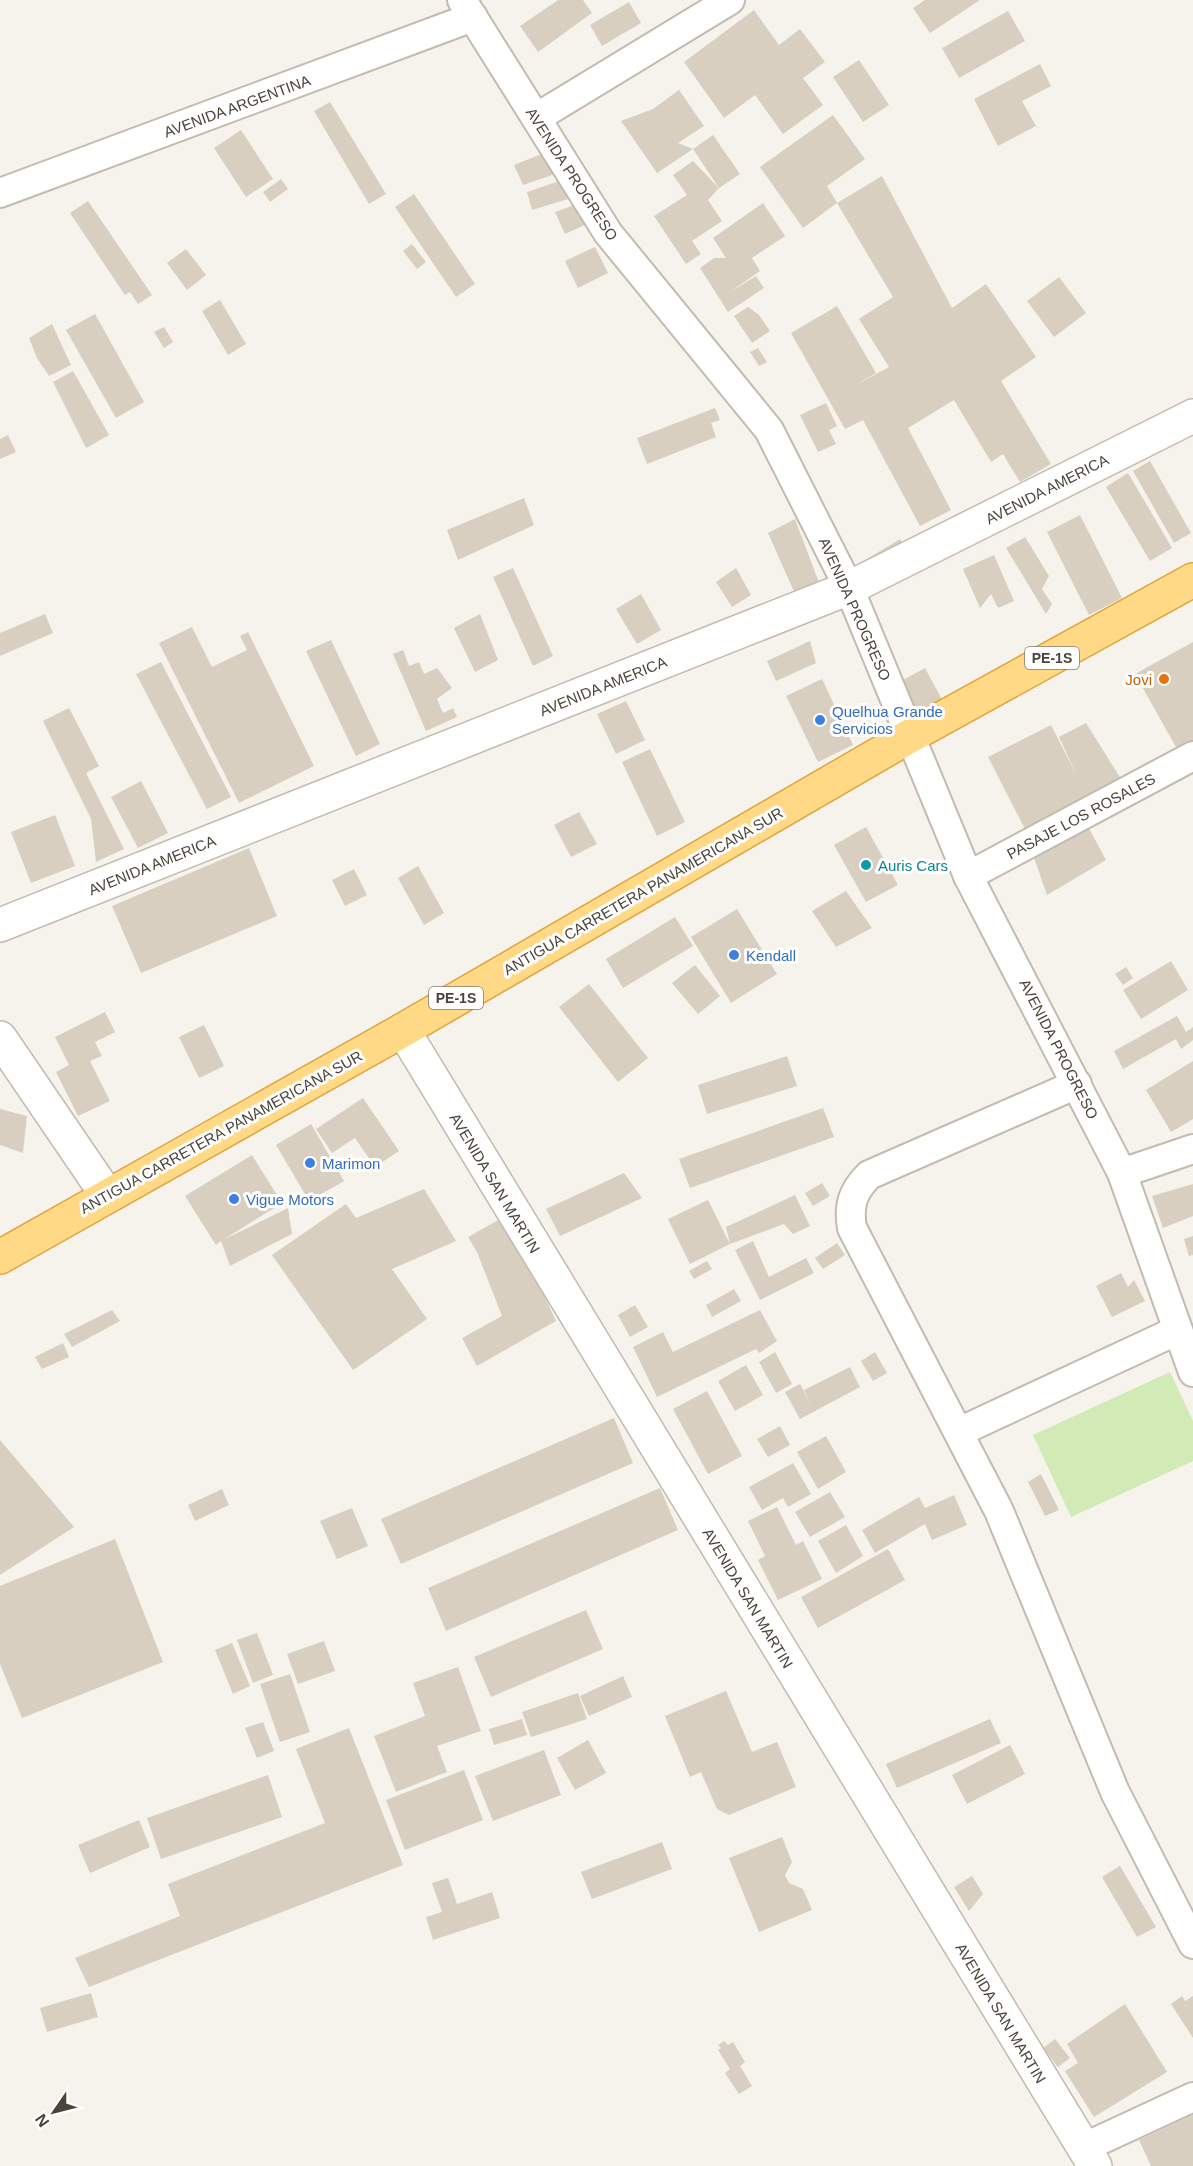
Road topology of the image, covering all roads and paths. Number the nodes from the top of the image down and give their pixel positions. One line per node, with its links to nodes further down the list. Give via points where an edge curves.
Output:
1 (730, 0): 3 (street)
2 (467, 9): 3 (street, AVENIDA PROGRESO); 4 (street, AVENIDA ARGENTINA)
3 (536, 118): 7 (street, AVENIDA PROGRESO, via 608,233 769,430)
4 (0, 193)
5 (1193, 416): 7 (street, AVENIDA AMERICA)
6 (1193, 580): 8 (highway, ANTIGUA CARRETERA PANAMERICANA SUR / PE-1S)
7 (849, 588): 8 (street, AVENIDA PROGRESO); 11 (street, AVENIDA AMERICA)
8 (910, 736): 10 (street, AVENIDA PROGRESO); 12 (highway, ANTIGUA CARRETERA PANAMERICANA SUR / PE-1S)
9 (1193, 756): 10 (street, PASAJE LOS ROSALES)
10 (968, 876): 14 (street, AVENIDA PROGRESO)
11 (0, 925)
12 (402, 1030): 17 (highway, ANTIGUA CARRETERA PANAMERICANA SUR / PE-1S); 24 (street, AVENIDA SAN MARTIN)
13 (0, 1038): 17 (street)
14 (1077, 1084): 16 (street, AVENIDA PROGRESO); 21 (street, via 869,1175 852,1199 852,1228)
15 (1193, 1149): 16 (street)
16 (1122, 1173): 19 (street, AVENIDA PROGRESO)
17 (107, 1195): 18 (highway, ANTIGUA CARRETERA PANAMERICANA SUR / PE-1S)
18 (0, 1257)
19 (1178, 1330): 20 (street, AVENIDA PROGRESO); 21 (street)
20 (1193, 1372)
21 (958, 1432): 22 (street, via 999,1511 1115,1792)
22 (1193, 1944)
23 (1193, 2097): 24 (street)
24 (1089, 2157)

